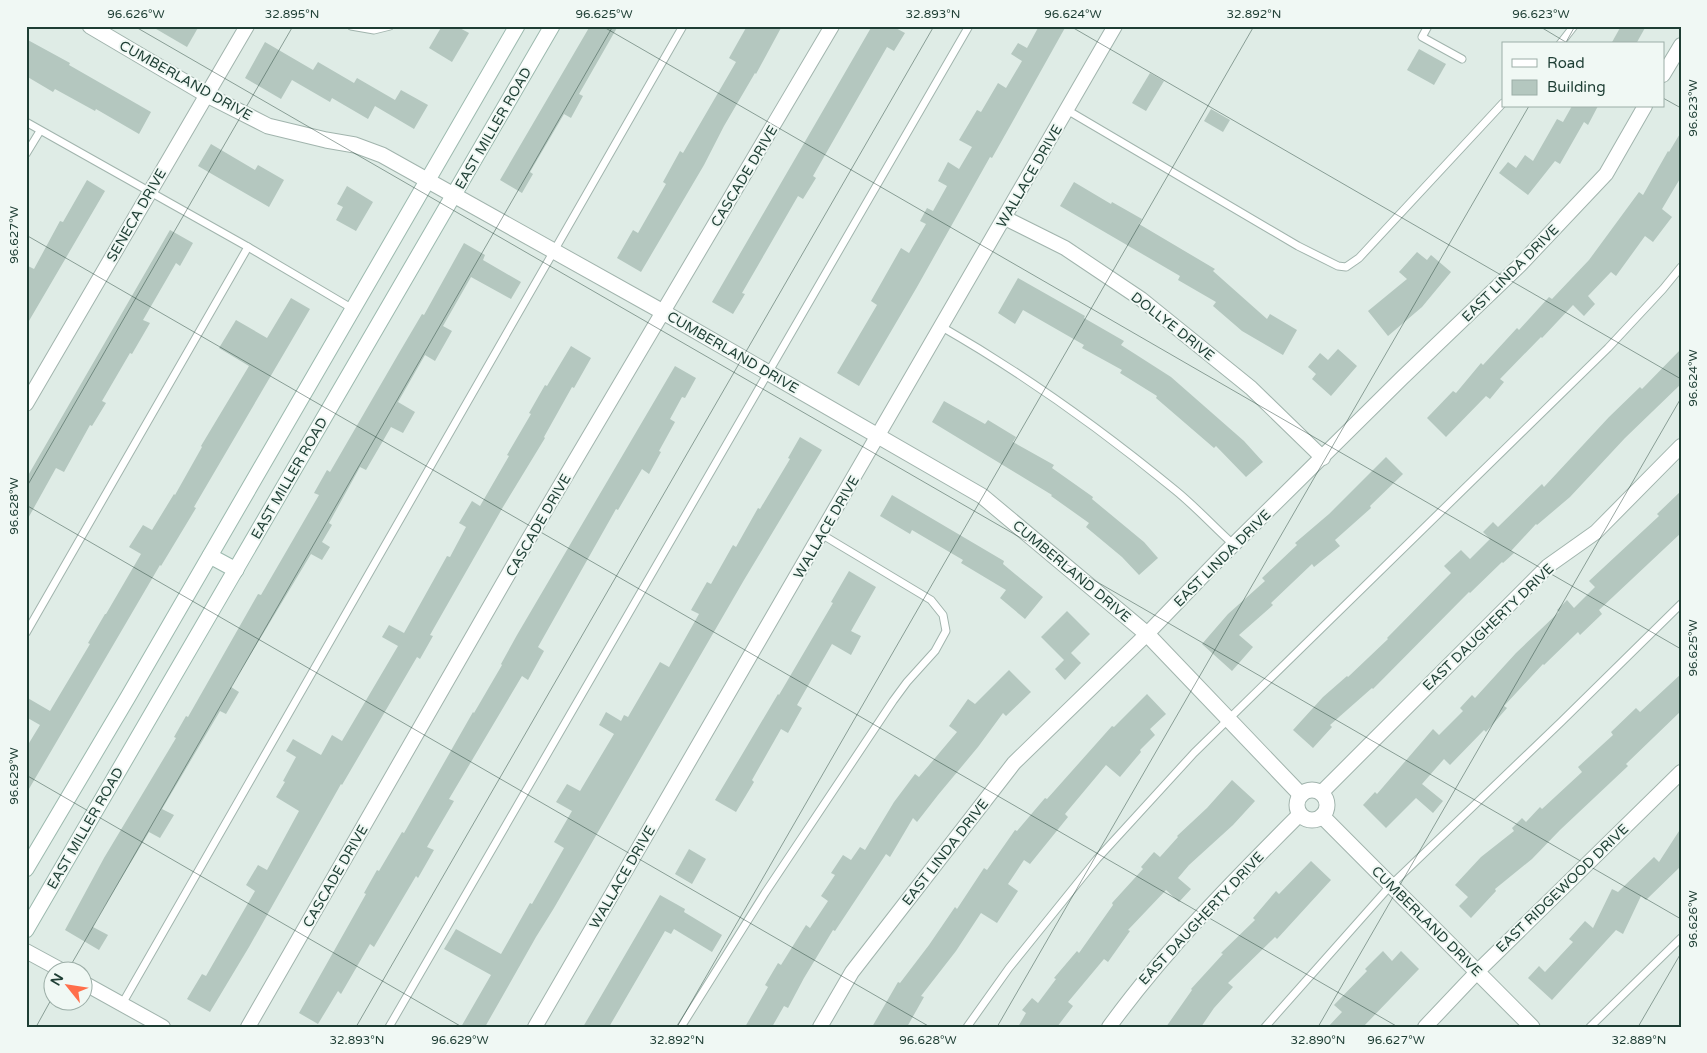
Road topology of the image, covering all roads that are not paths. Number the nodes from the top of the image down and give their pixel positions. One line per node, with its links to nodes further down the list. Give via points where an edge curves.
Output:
1 (90, 26): 17 (main road, CUMBERLAND DRIVE)
2 (247, 26): 17 (street, SENECA DRIVE)
3 (351, 26): 4 (lane, via 374,30)
4 (390, 26)
5 (517, 26): 24 (main road, EAST MILLER ROAD)
6 (552, 26): 26 (main road, EAST MILLER ROAD)
7 (683, 26): 29 (lane)
8 (832, 26): 32 (street, CASCADE DRIVE)
9 (968, 26): 34 (lane)
10 (1115, 26): 20 (street, WALLACE DRIVE)
11 (1428, 26): 15 (lane, via 1422,37)
12 (1574, 26): 13 (lane)
13 (1562, 42)
14 (1681, 45): 16 (street)
15 (1462, 59)
16 (1664, 73)
17 (207, 95): 24 (main road, CUMBERLAND DRIVE, via 268,126 355,144); 25 (street, SENECA DRIVE)
18 (1502, 104): 20 (lane, via 1359,258 1346,267 1298,246)
19 (1644, 108): 38 (street, EAST LINDA DRIVE, via 1606,174 1520,265)
20 (1067, 110): 27 (street, WALLACE DRIVE)
21 (26, 122): 22 (lane)
22 (40, 131): 23 (lane); 25 (lane)
23 (26, 154)
24 (428, 181): 26 (main road, CUMBERLAND DRIVE); 31 (main road, EAST MILLER ROAD)
25 (150, 191): 28 (lane); 35 (street, SENECA DRIVE)
26 (454, 195): 29 (main road, CUMBERLAND DRIVE); 42 (main road, EAST MILLER ROAD)
27 (1005, 218): 33 (street, WALLACE DRIVE); 38 (street, DOLLYE DRIVE, via 1066,248 1140,299 1251,388)
28 (248, 247): 31 (lane); 44 (lane)
29 (554, 251): 32 (main road, CUMBERLAND DRIVE); 60 (lane)
30 (1681, 267): 46 (lane, via 1608,348)
31 (353, 309): 41 (main road, EAST MILLER ROAD)
32 (664, 312): 34 (main road, CUMBERLAND DRIVE); 62 (street, CASCADE DRIVE, via 523,548)
33 (942, 327): 36 (street, WALLACE DRIVE); 40 (lane, via 1061,403 1176,491)
34 (768, 372): 36 (main road, CUMBERLAND DRIVE); 63 (lane)
35 (26, 404)
36 (878, 437): 39 (street, WALLACE DRIVE); 45 (main road, CUMBERLAND DRIVE, via 982,496)
37 (1681, 446): 48 (street, EAST DAUGHERTY DRIVE, via 1596,532 1548,566)
38 (1323, 458): 40 (street, EAST LINDA DRIVE)
39 (822, 534): 64 (street, WALLACE DRIVE); 65 (lane, via 931,600 943,615 946,631 935,651 893,701 822,806)
40 (1234, 545): 45 (street, EAST LINDA DRIVE)
41 (210, 556): 42 (main road); 52 (main road, EAST MILLER ROAD)
42 (236, 570): 54 (main road, EAST MILLER ROAD)
43 (1681, 604): 53 (lane)
44 (26, 633)
45 (1147, 634): 46 (main road, CUMBERLAND DRIVE); 66 (street, EAST LINDA DRIVE, via 1014,763 852,972)
46 (1229, 720): 49 (main road, CUMBERLAND DRIVE); 67 (lane, via 1194,753 1097,859 1009,968)
47 (1681, 772): 58 (street, EAST RIDGEWOOD DRIVE)
48 (1321, 793): 49 (main road, via 1313,789); 51 (main road, via 1327,803)
49 (1301, 795): 50 (main road, via 1296,803)
50 (1299, 814): 51 (main road, via 1311,821); 68 (street, EAST DAUGHERTY DRIVE, via 1230,884 1136,989)
51 (1322, 816): 53 (main road, CUMBERLAND DRIVE)
52 (26, 869)
53 (1391, 885): 58 (main road, CUMBERLAND DRIVE); 69 (lane)
54 (26, 930)
55 (1681, 938): 72 (lane)
56 (26, 951): 57 (street)
57 (43, 960)
58 (1478, 971): 70 (street, EAST RIDGEWOOD DRIVE); 71 (main road, CUMBERLAND DRIVE)
59 (92, 988): 60 (street)
60 (122, 1004): 61 (street)
61 (163, 1027)
62 (248, 1027)
63 (389, 1027)
64 (535, 1027)
65 (680, 1027)
66 (820, 1027)
67 (967, 1027)
68 (1109, 1027)
69 (1265, 1027)
70 (1425, 1027)
71 (1532, 1027)
72 (1590, 1027)

